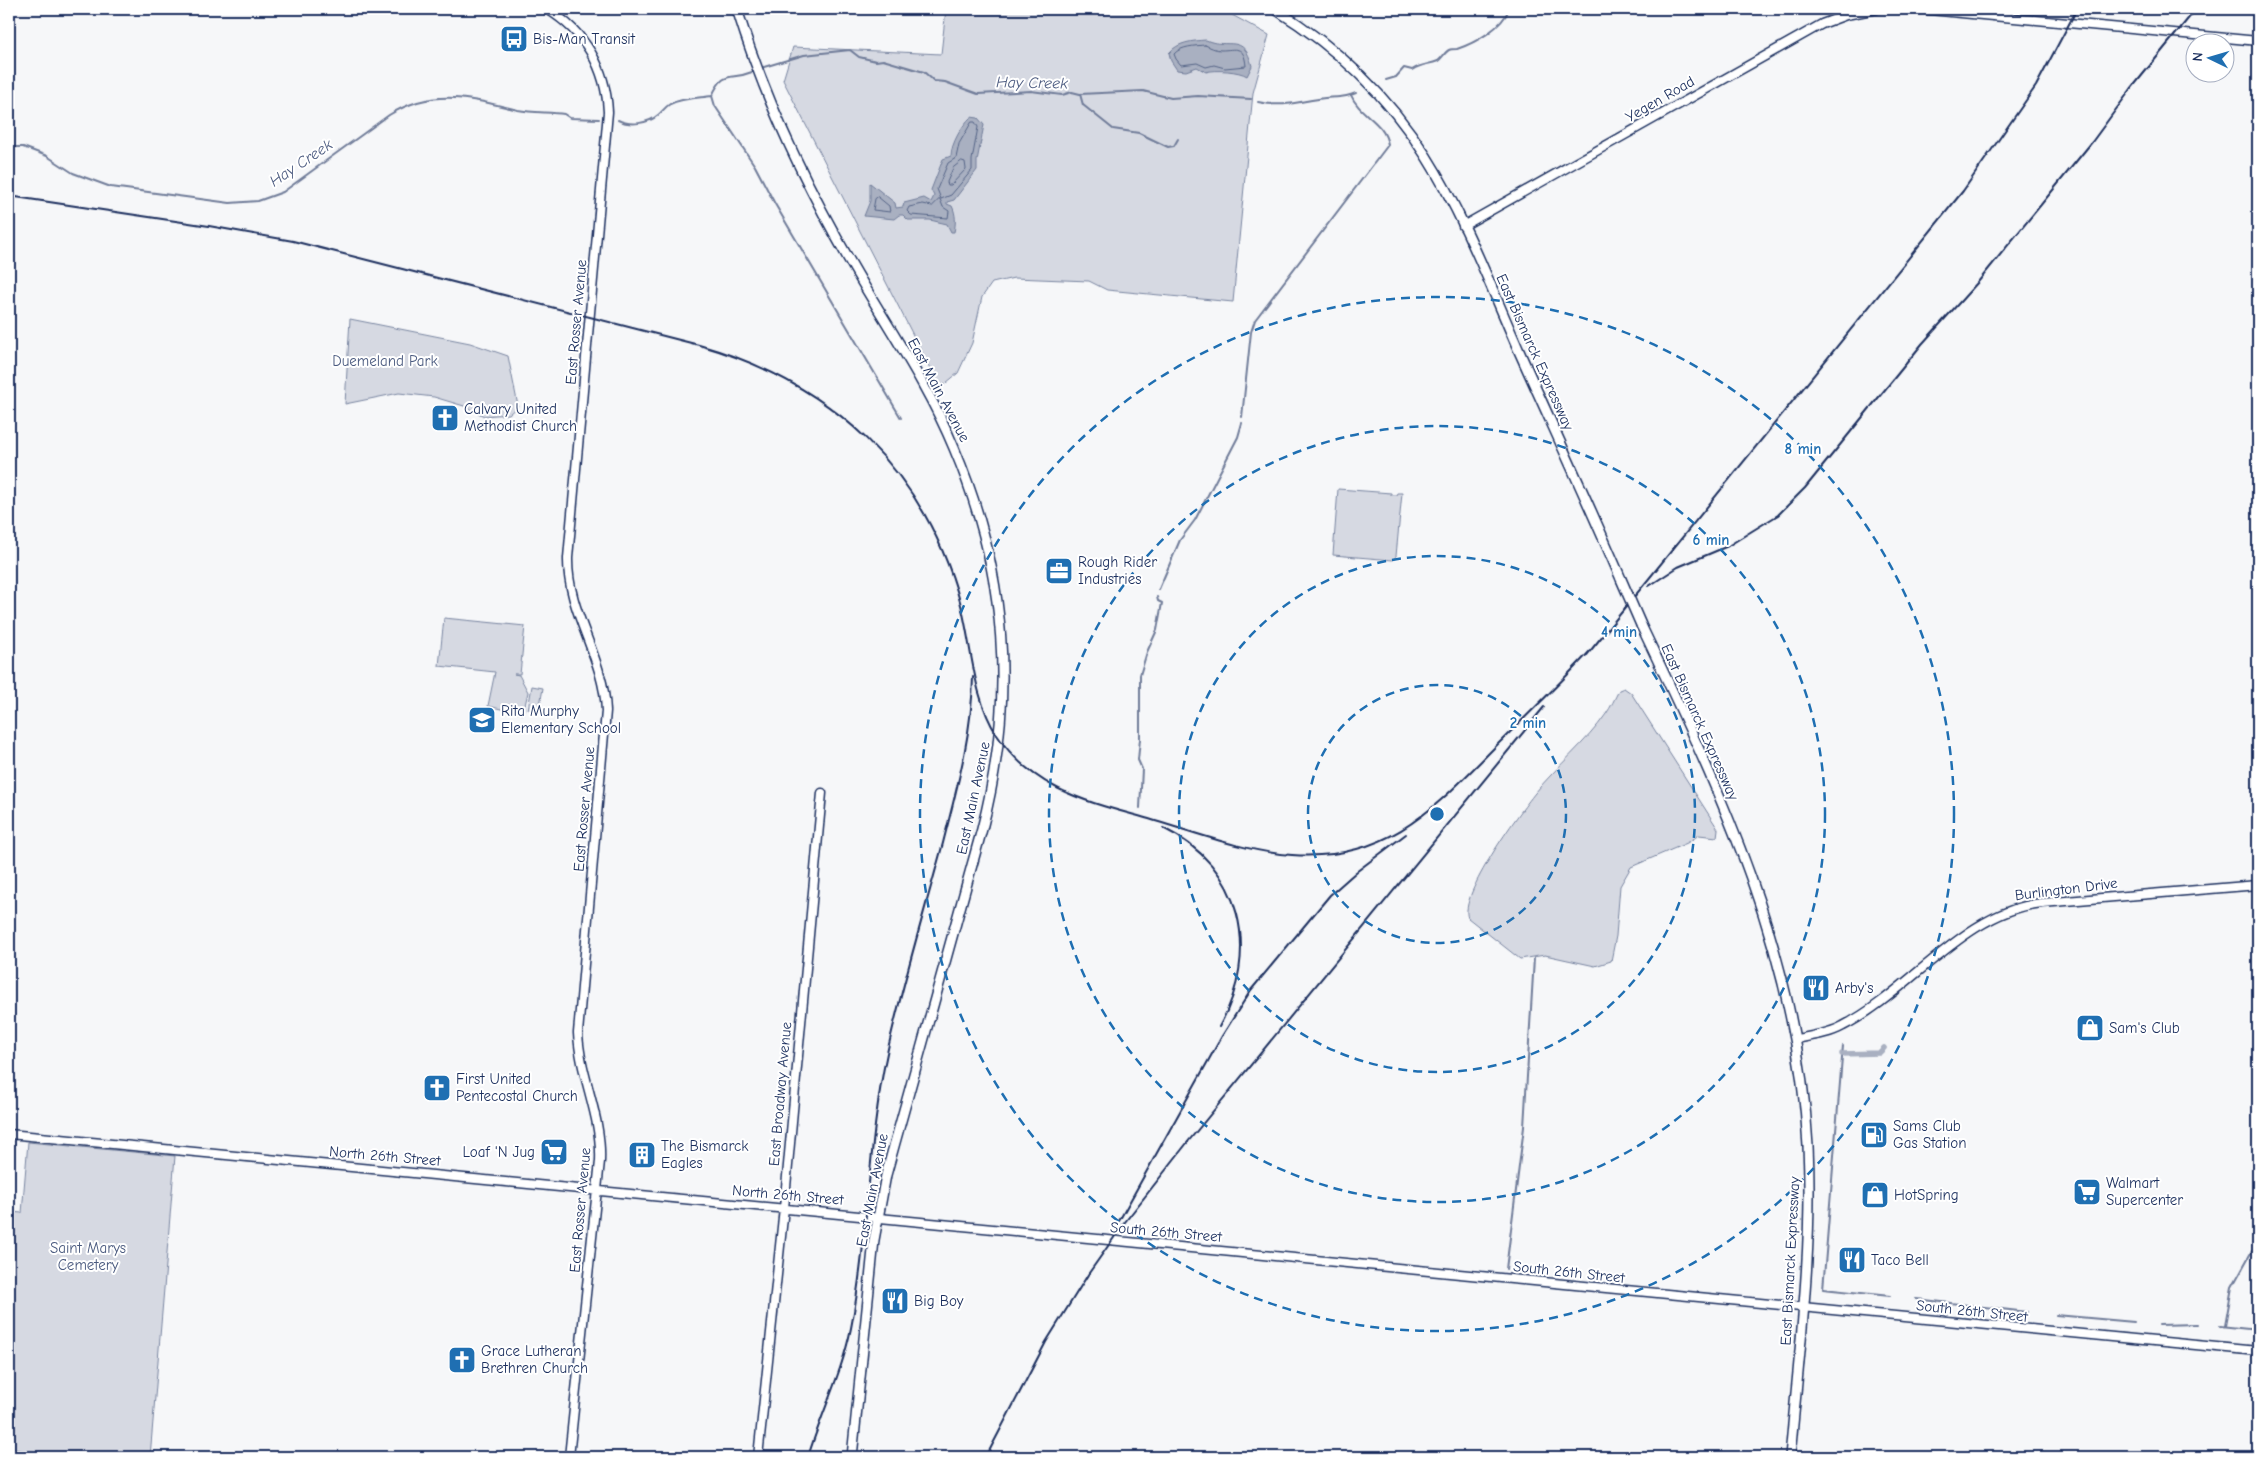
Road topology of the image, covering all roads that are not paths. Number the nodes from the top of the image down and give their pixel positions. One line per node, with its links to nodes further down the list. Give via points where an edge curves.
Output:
1 (547, 9): 12 (street, East Rosser Avenue, via 567,22 591,50 604,81 608,112 568,558 572,597 599,668 606,700 578,1033 580,1058 600,1136)
2 (737, 9): 14 (main road, East Main Avenue, via 761,77 805,178 954,447 985,539 1000,620 1002,706 992,786 889,1160)
3 (1275, 9): 7 (main road, East Bismarck Expressway, via 1332,50 1386,103 1425,155)
4 (1877, 9): 7 (street, Yegen Road, via 1822,24)
5 (1919, 9): 6 (street)
6 (2258, 41)
7 (1463, 226): 10 (main road, East Bismarck Expressway, bridge, via 1722,802 1747,864 1776,954)
8 (822, 793): 13 (street, East Broadway Avenue)
9 (2258, 885): 10 (street, Burlington Drive, via 2042,903 2011,909 1985,922 1846,1025)
10 (1796, 1039): 15 (main road, East Bismarck Expressway, via 1804,1095 1808,1170)
11 (9, 1134): 12 (street, North 26th Street)
12 (598, 1190): 13 (street, North 26th Street); 17 (street, East Rosser Avenue)
13 (784, 1208): 14 (street, North 26th Street); 18 (street, East Broadway Avenue)
14 (878, 1217): 15 (street, South 26th Street); 19 (main road, East Main Avenue)
15 (1803, 1308): 16 (street, South 26th Street); 20 (main road, East Bismarck Expressway)
16 (2258, 1351)
17 (569, 1457)
18 (758, 1457)
19 (852, 1457)
20 (1790, 1457)

